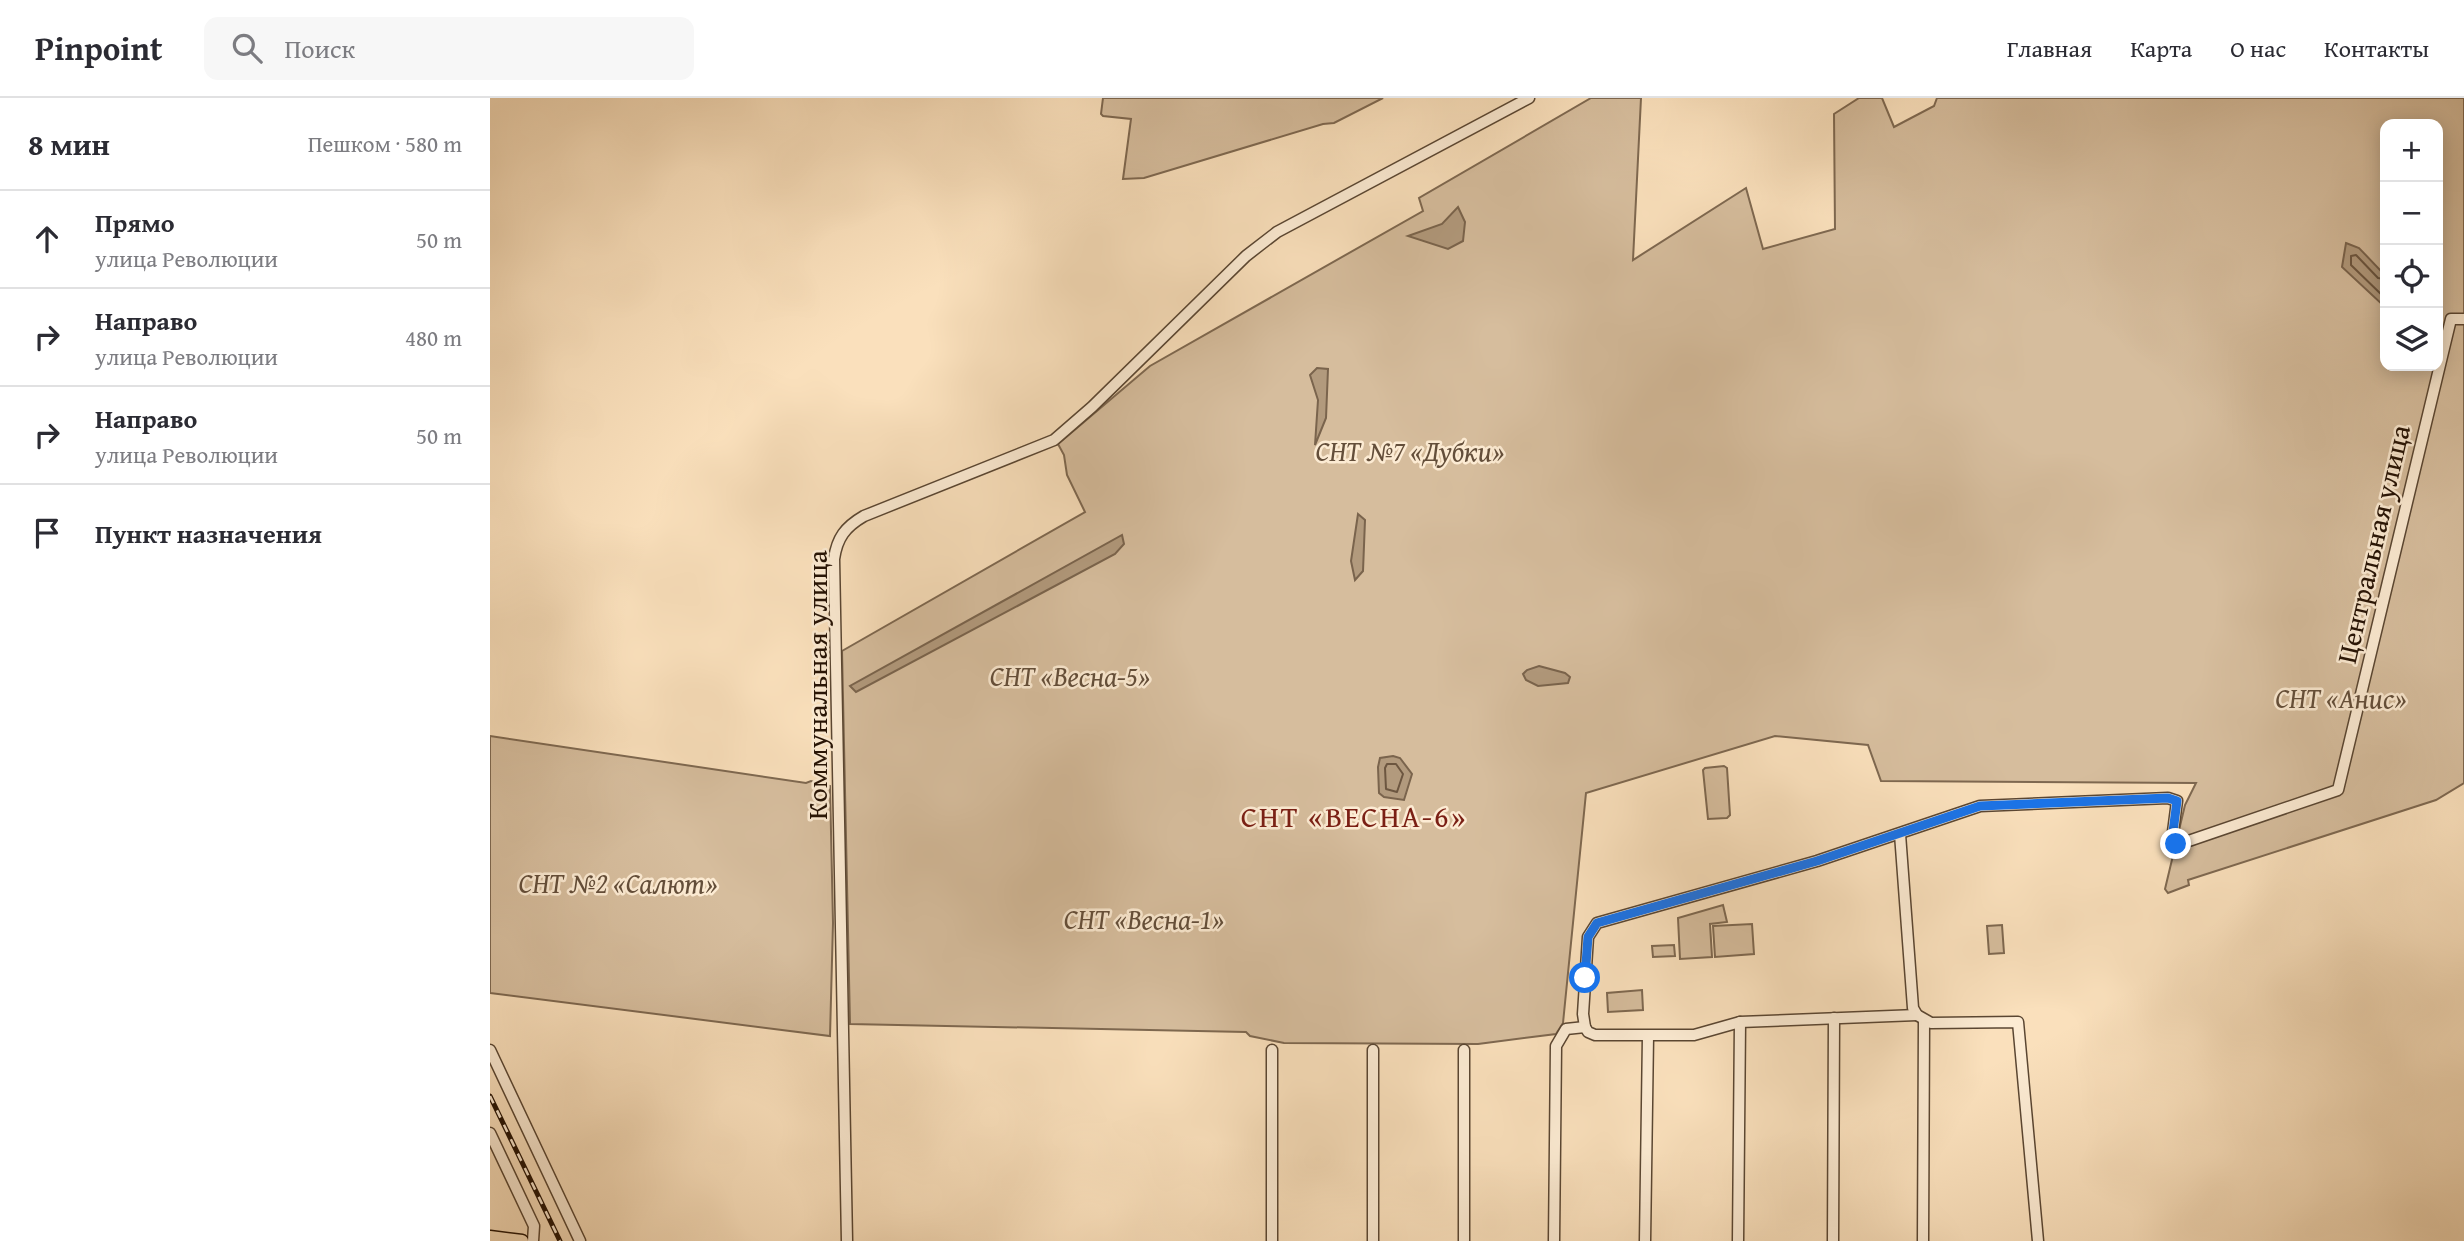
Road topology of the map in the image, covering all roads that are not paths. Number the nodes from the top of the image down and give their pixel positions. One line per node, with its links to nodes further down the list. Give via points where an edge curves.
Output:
1 (1529, 98): 18 (street, Коммунальная улица, via 1268,238 1054,440 863,516 840,535 834,559)
2 (2464, 319): 3 (street, Центральная улица, via 2451,319 2338,790 2171,847 2177,801 2168,798 1980,806)
3 (1900, 834): 5 (street, via 1913,1008); 7 (street, via 1597,923 1588,937)
4 (1834, 1018): 5 (street); 6 (street); 25 (street)
5 (1921, 1018): 26 (street); 27 (street, via 1931,1024 2018,1022)
6 (1740, 1022): 8 (street, via 1694,1035); 24 (street)
7 (1585, 1027): 8 (street, via 1595,1035); 22 (street, via 1566,1029 1556,1046)
8 (1648, 1036): 23 (street)
9 (490, 1050): 17 (street)
10 (1272, 1050): 19 (street)
11 (1373, 1050): 20 (street)
12 (1464, 1050): 21 (street)
13 (490, 1133): 16 (street, via 534,1226)
14 (490, 1237): 15 (main road)
15 (522, 1241)
16 (533, 1241)
17 (580, 1241)
18 (847, 1241)
19 (1272, 1241)
20 (1373, 1241)
21 (1464, 1241)
22 (1554, 1241)
23 (1645, 1241)
24 (1738, 1241)
25 (1833, 1241)
26 (1923, 1241)
27 (2038, 1241)

